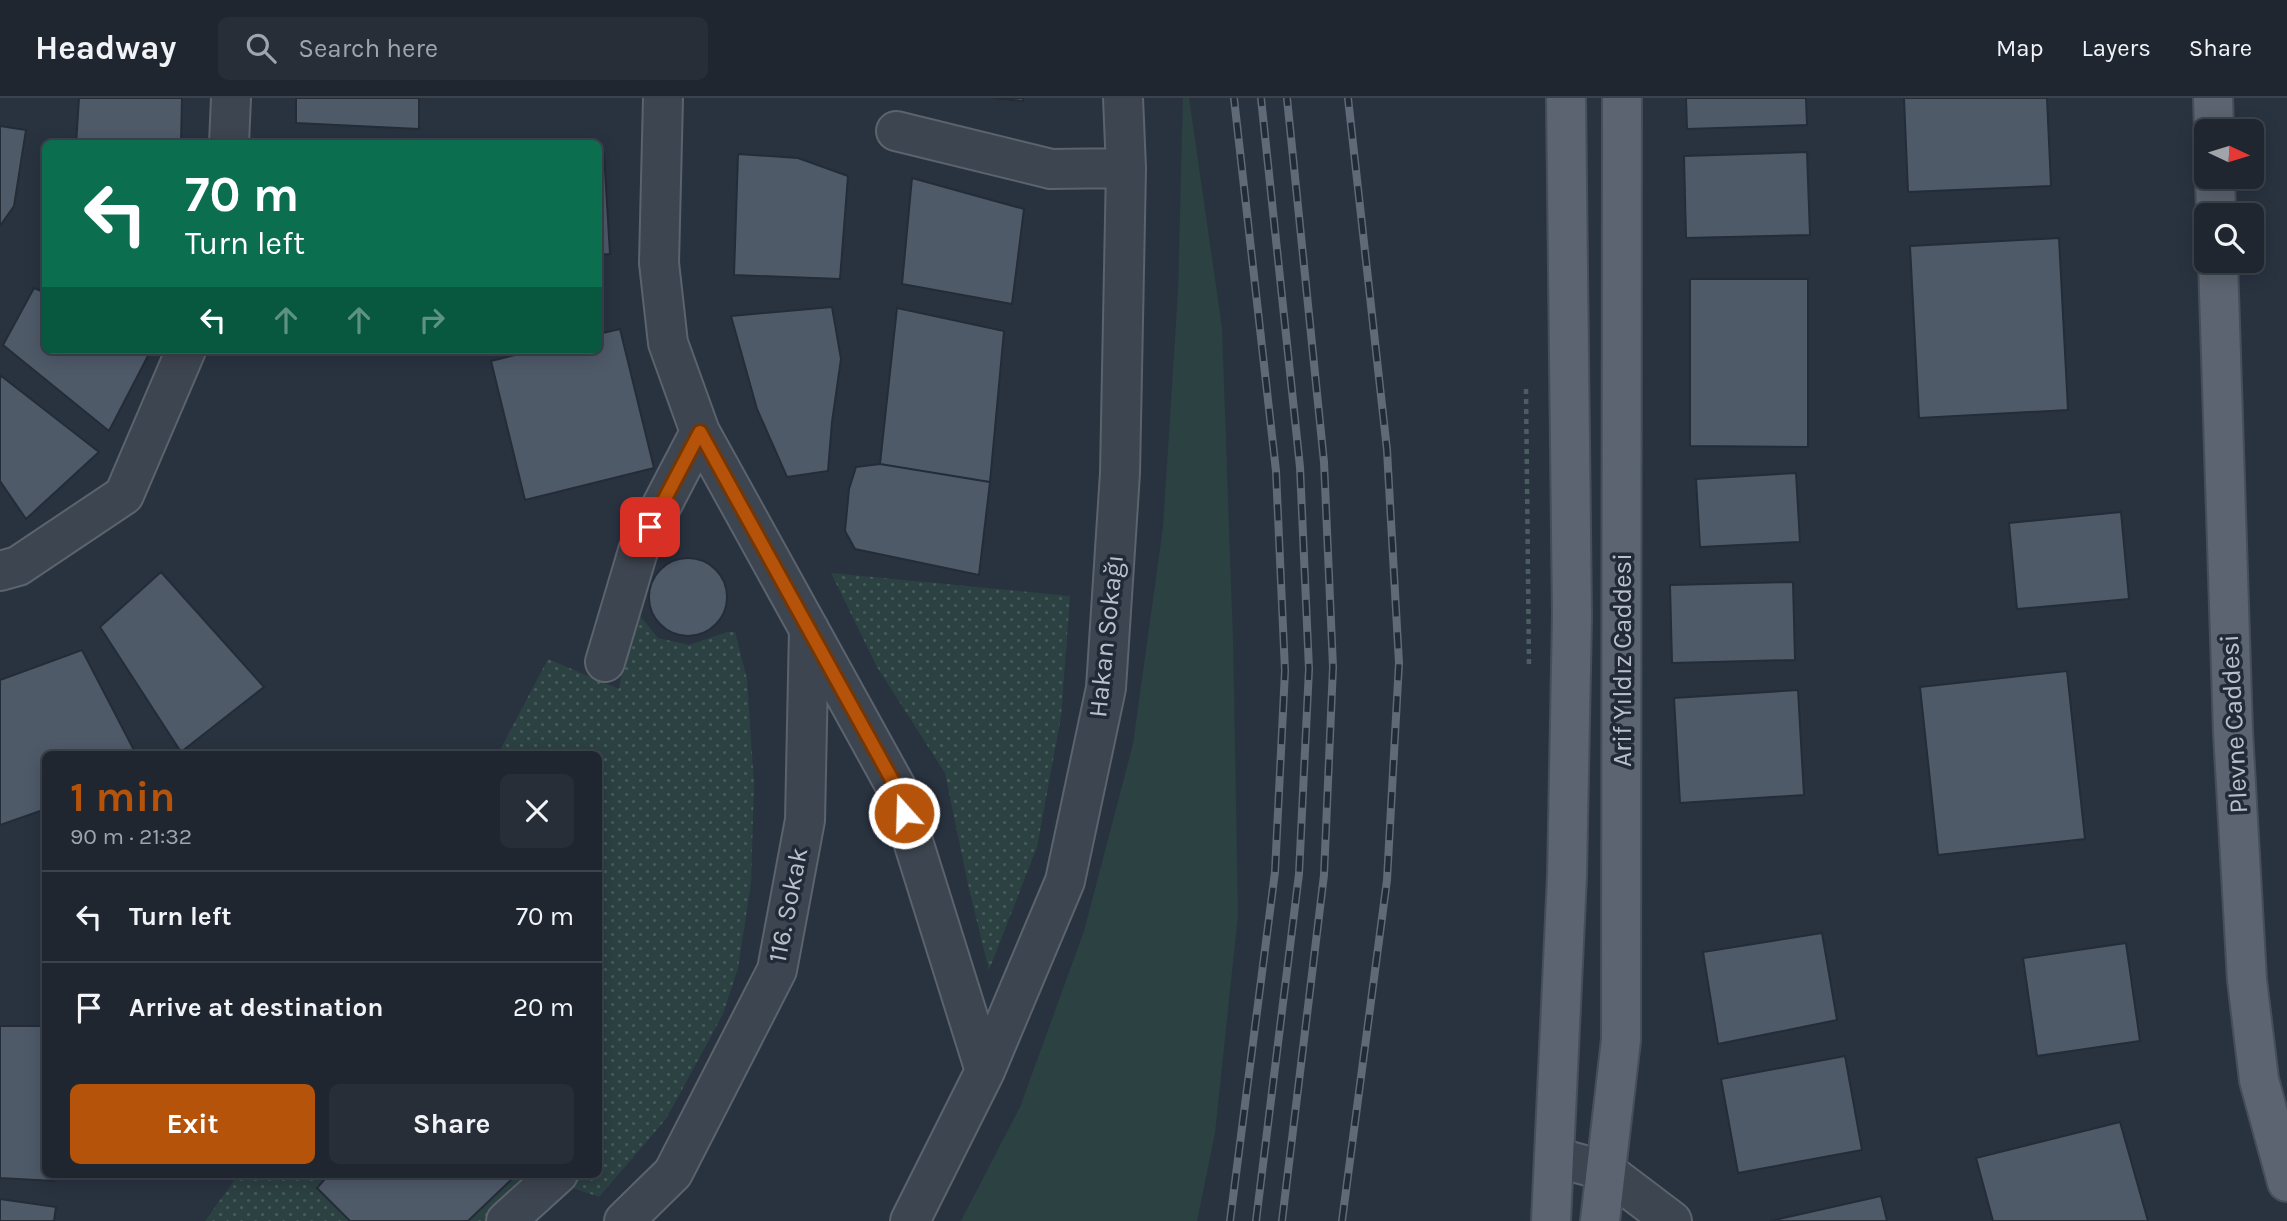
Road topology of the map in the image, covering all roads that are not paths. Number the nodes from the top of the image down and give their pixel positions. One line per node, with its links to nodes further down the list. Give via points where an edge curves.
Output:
1 (231, 98): 9 (street)
2 (663, 98): 13 (street, via 659,263 668,343)
3 (1123, 98): 10 (street, Hakan Sokağı)
4 (1566, 98): 18 (main road, Arif Yıldız Caddesi, via 1572,615)
5 (1622, 98): 19 (main road, Arif Yıldız Caddesi, via 1621,1040)
6 (2213, 98): 7 (main road)
7 (2214, 119)
8 (896, 131): 10 (street, via 1051,169)
9 (229, 140)
10 (1126, 168): 17 (street, Hakan Sokağı, via 1120,473 1106,688 1065,881)
11 (2218, 273): 21 (main road, Plevne Caddesi, via 2233,732 2247,980 2259,1080)
12 (184, 354): 14 (street, via 124,495 19,566)
13 (700, 432): 15 (street); 16 (street, via 638,551)
14 (0, 571)
15 (809, 627): 17 (street, via 896,787); 23 (street, 116. Sokak, via 805,820 777,970 673,1173)
16 (605, 663)
17 (985, 1071): 24 (street, Hakan Sokağı)
18 (1555, 1157): 19 (street); 25 (main road, Arif Yıldız Caddesi)
19 (1606, 1171): 26 (main road, Arif Yıldız Caddesi); 27 (street)
20 (554, 1178): 22 (street)
21 (2287, 1182)
22 (506, 1221)
23 (624, 1221)
24 (910, 1221)
25 (1551, 1221)
26 (1600, 1221)
27 (1672, 1221)

